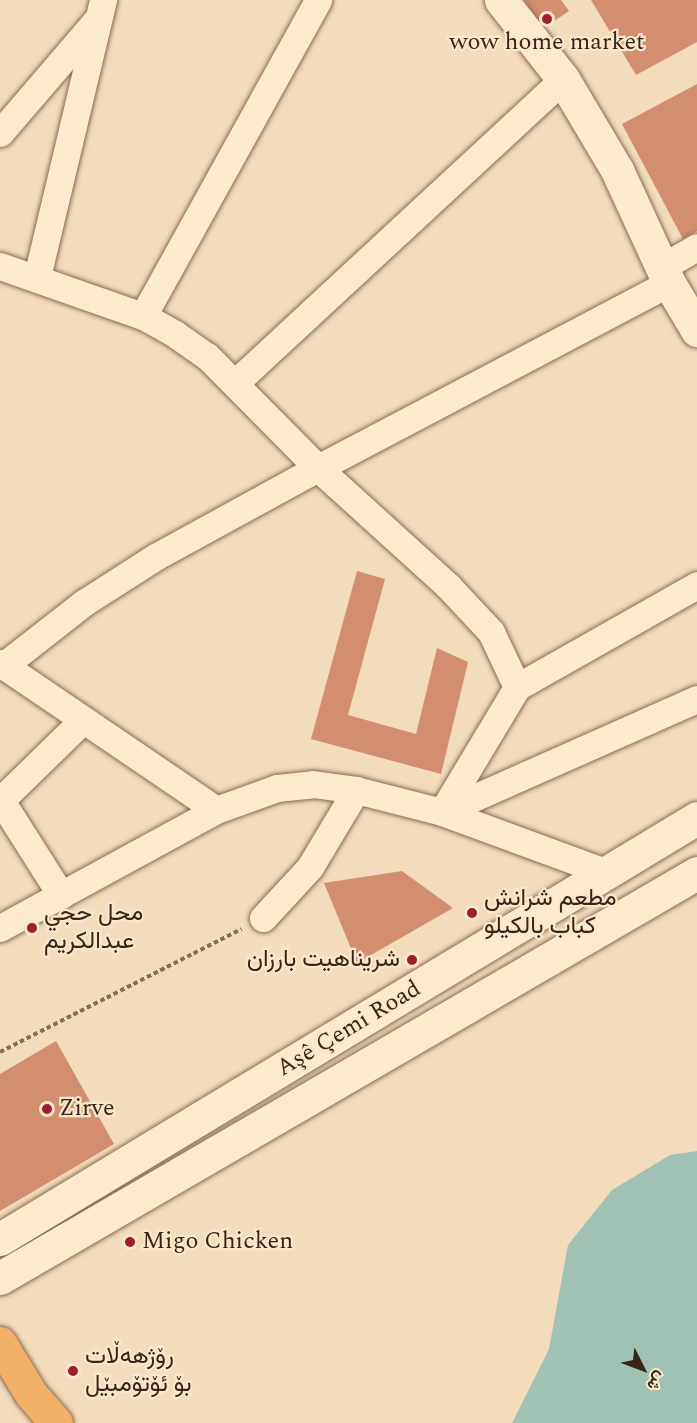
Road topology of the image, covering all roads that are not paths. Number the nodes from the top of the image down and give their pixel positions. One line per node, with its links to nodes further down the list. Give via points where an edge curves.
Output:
1 (318, 0): 10 (street)
2 (501, 0): 4 (main road)
3 (100, 9): 5 (street); 9 (street)
4 (562, 79): 8 (main road, via 617,170); 12 (street)
5 (0, 133)
6 (697, 247): 8 (street)
7 (0, 266): 9 (street)
8 (666, 275): 11 (main road); 13 (street)
9 (37, 277): 10 (street)
10 (143, 316): 12 (street, via 207,356)
11 (697, 330)
12 (235, 383): 13 (street)
13 (318, 468): 15 (street, via 157,556 84,602); 16 (street, via 440,578 491,632)
14 (697, 585): 16 (street)
15 (2, 665): 18 (street)
16 (518, 687): 22 (street)
17 (697, 699): 22 (street)
18 (82, 721): 20 (street); 21 (street)
19 (356, 790): 21 (street, via 313,784 278,788); 22 (street); 27 (street, via 310,867)
20 (1, 799): 26 (street)
21 (216, 810): 26 (street)
22 (442, 812): 24 (street)
23 (697, 818): 24 (main road, Aşê Çemi Road)
24 (608, 873): 29 (main road, Aşê Çemi Road)
25 (697, 873): 30 (main road, Aşê Çemi Road)
26 (61, 895): 28 (street)
27 (263, 918)
28 (0, 928)
29 (0, 1239)
30 (0, 1278)
31 (0, 1342): 32 (highway, via 31,1394)
32 (56, 1423)

